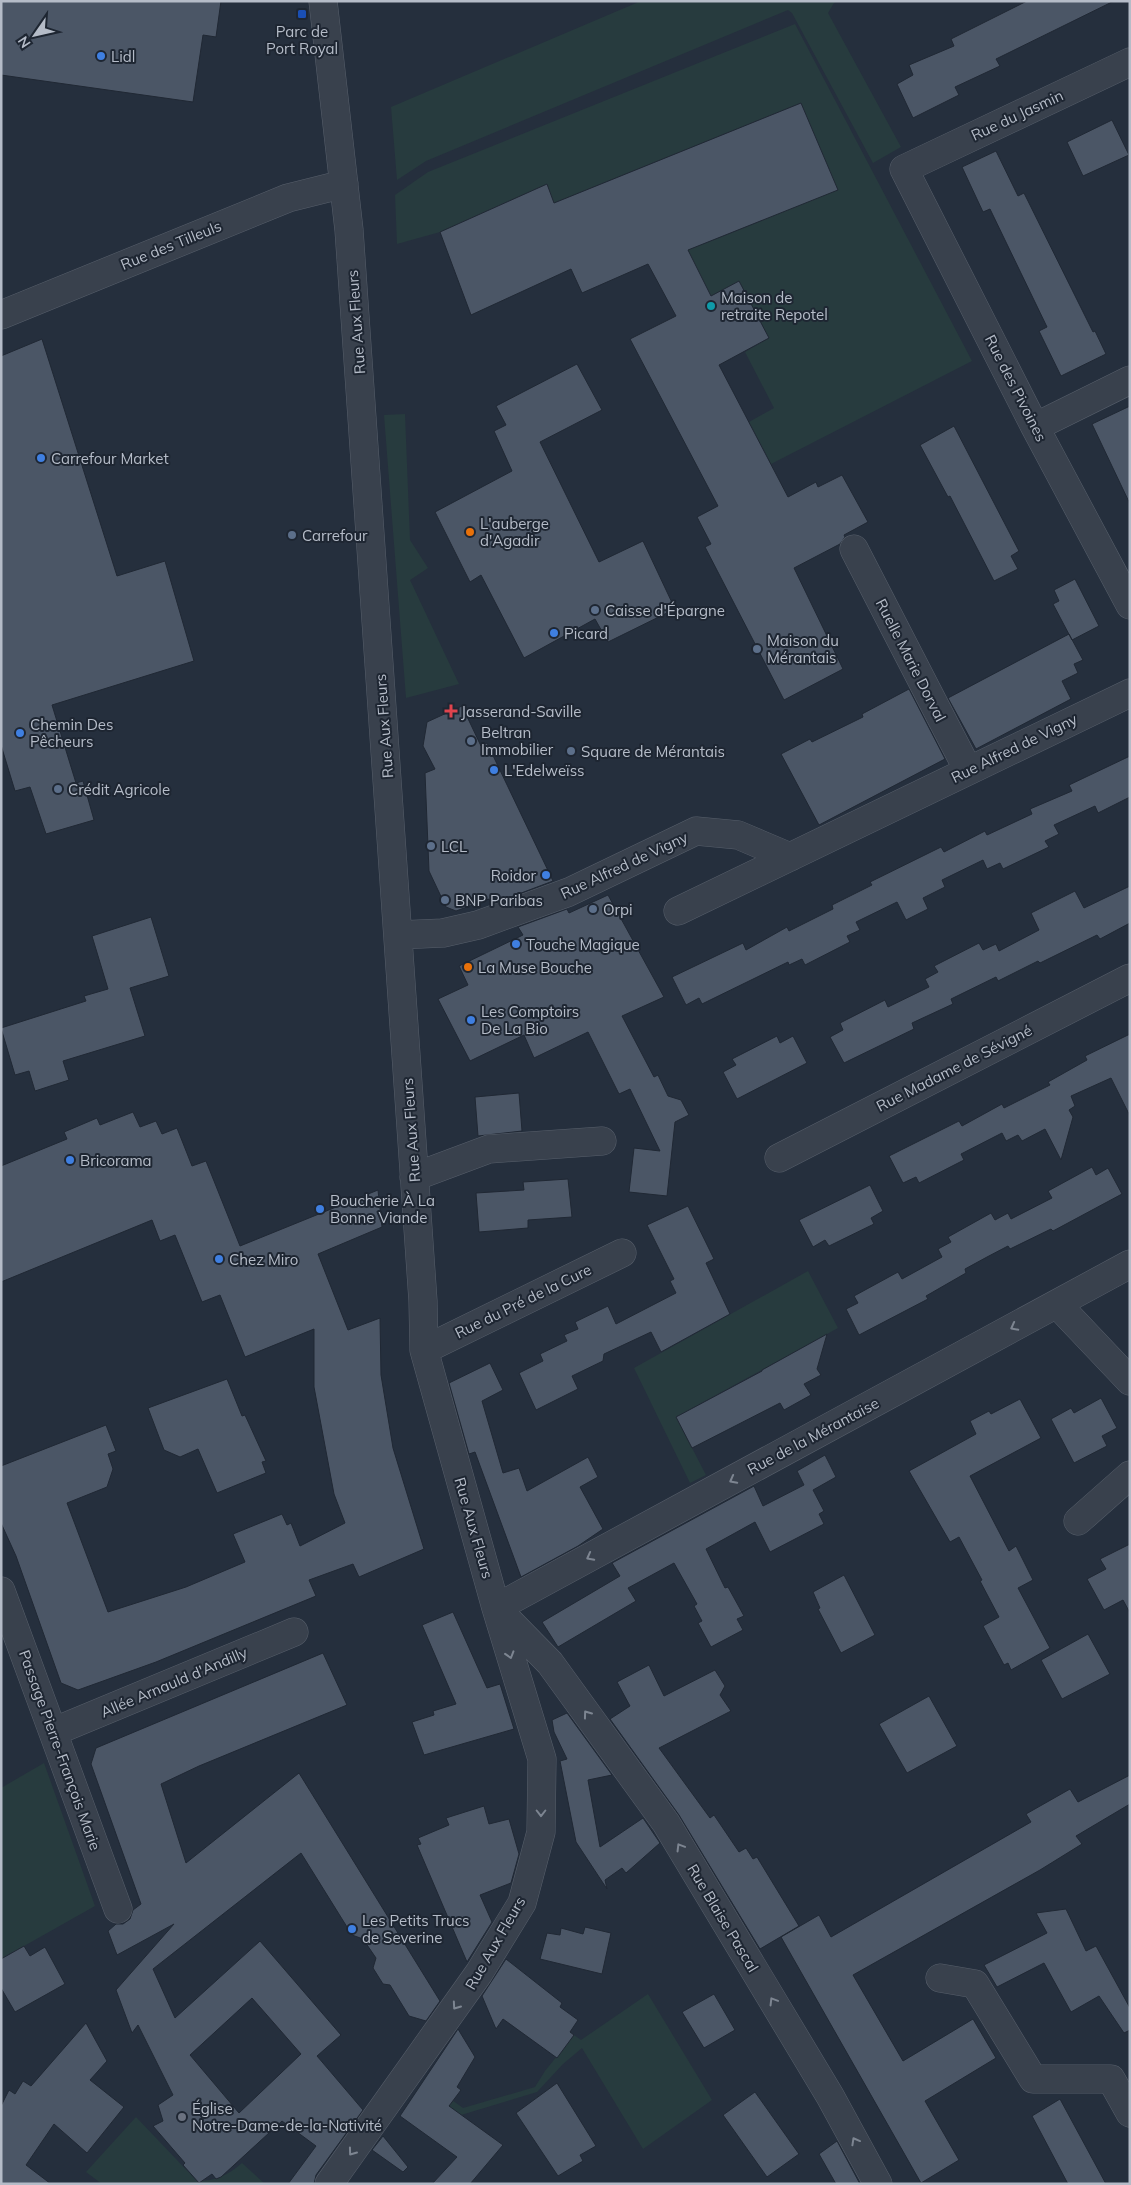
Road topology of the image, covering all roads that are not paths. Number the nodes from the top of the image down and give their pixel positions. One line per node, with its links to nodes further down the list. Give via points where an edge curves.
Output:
1 (323, 1): 4 (street, Rue Aux Fleurs)
2 (1130, 62): 3 (street, Rue du Jasmin)
3 (904, 169): 7 (street, Rue des Pivoines)
4 (344, 184): 5 (street, Rue des Tilleuls, via 288,198); 14 (street, Rue Aux Fleurs)
5 (1, 315)
6 (1130, 380): 7 (street)
7 (1036, 427): 9 (street, Rue des Pivoines)
8 (854, 549): 11 (street, Ruelle Marie Dorval)
9 (1130, 605)
10 (1130, 693): 11 (street, Rue Alfred de Vigny)
11 (968, 770): 12 (street, Rue Alfred de Vigny)
12 (790, 857): 13 (street, Rue Alfred de Vigny); 14 (street, Rue Alfred de Vigny, via 738,835 696,832 568,892 478,925 443,933)
13 (678, 911)
14 (398, 935): 18 (street, Rue Aux Fleurs)
15 (1130, 978): 17 (street, Rue Madame de Sévigné)
16 (602, 1141): 18 (street, via 489,1149)
17 (779, 1158)
18 (414, 1177): 22 (street, Rue Aux Fleurs)
19 (622, 1253): 22 (street, Rue du Pré de la Cure)
20 (1130, 1264): 21 (street, Rue de la Mérantaise)
21 (1057, 1304): 23 (street); 27 (street, Rue de la Mérantaise, one-way to 27)
22 (424, 1350): 27 (street, Rue Aux Fleurs)
23 (1130, 1380)
24 (1130, 1475): 25 (street)
25 (1078, 1522)
26 (1, 1591): 29 (street, Passage Pierre-François Marie)
27 (496, 1608): 33 (street, Rue Aux Fleurs, one-way to 33, via 542,1759 541,1832 522,1903 479,1974); 34 (street, Rue Blaise Pascal, one-way to 27, via 830,2096 666,1823 550,1663)
28 (294, 1632): 29 (street, Allée Arnauld d'Andilly)
29 (53, 1732): 30 (street, Passage Pierre-François Marie)
30 (118, 1909)
31 (940, 1978): 32 (street, via 975,1984 1032,2079 1111,2079)
32 (1130, 2113)
33 (329, 2184)
34 (878, 2184)

